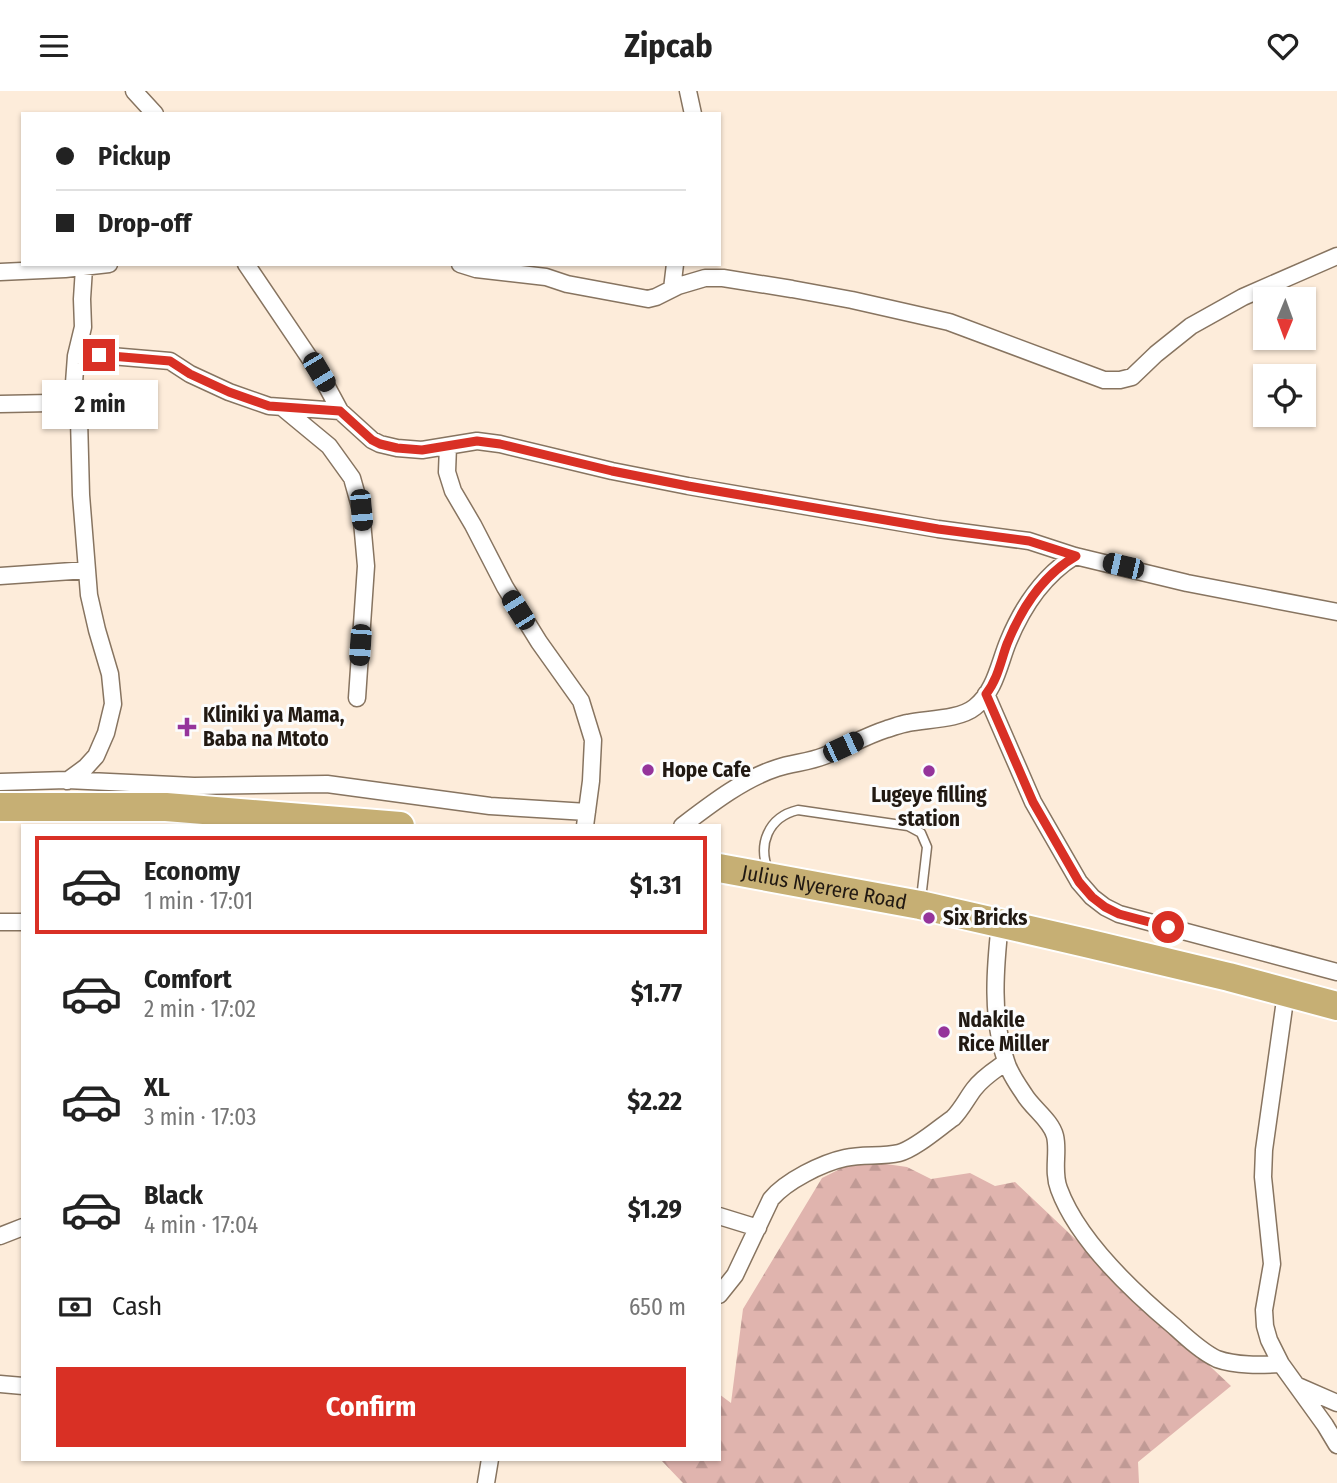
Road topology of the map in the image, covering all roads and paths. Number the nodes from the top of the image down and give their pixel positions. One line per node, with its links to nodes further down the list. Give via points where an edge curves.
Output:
1 (134, 91): 3 (street)
2 (688, 91): 4 (street)
3 (153, 112)
4 (693, 112)
5 (1337, 257): 12 (street, via 1243,297 1191,326 1132,377 1120,380 1104,380 949,322 852,300 723,278 705,278)
6 (96, 266): 10 (street)
7 (247, 266): 17 (street)
8 (467, 266): 12 (street, via 546,277 637,298 656,297)
9 (675, 266): 12 (street)
10 (84, 268): 11 (street); 13 (street, via 83,327)
11 (0, 272)
12 (672, 289)
13 (76, 356): 16 (street, via 170,361 229,392); 20 (street)
14 (51, 403): 15 (street)
15 (0, 404)
16 (283, 408): 17 (street); 24 (street, via 329,446 352,478 361,510 366,566)
17 (340, 411): 18 (street, via 380,444 409,450)
18 (447, 446): 19 (street, via 477,441 500,444 688,486 1029,541); 29 (street, via 453,491 505,587 581,701 593,740)
19 (1076, 556): 22 (street); 23 (street, via 1059,566 1026,605)
20 (87, 570): 21 (street); 25 (street, via 113,704 96,756)
21 (0, 576)
22 (1337, 612)
23 (986, 694): 31 (street, via 975,708 962,713 886,729 822,757 760,775); 38 (street, via 1033,802 1092,897 1119,914)
24 (356, 698)
25 (67, 780): 26 (street); 28 (street); 29 (street, via 194,786 327,784)
26 (0, 782)
27 (0, 807): 28 (highway)
28 (54, 808): 30 (highway, via 166,807)
29 (586, 819)
30 (375, 824)
31 (685, 824)
32 (721, 868): 33 (highway, Julius Nyerere Road)
33 (771, 877): 34 (highway, Julius Nyerere Road); 34 (lane, via 763,858 767,836 770,826 789,813 798,810 908,826 921,833 927,847)
34 (920, 905): 37 (highway, Julius Nyerere Road)
35 (0, 922): 36 (street)
36 (21, 922)
37 (1000, 923): 39 (highway, Julius Nyerere Road); 41 (street, via 995,991)
38 (1337, 972)
39 (1286, 993): 40 (highway, Julius Nyerere Road); 47 (street, via 1263,1177 1272,1264 1265,1327)
40 (1337, 1006)
41 (1006, 1062): 44 (street, via 974,1088 953,1118 908,1149 845,1158 779,1189); 47 (street, via 1024,1096 1056,1137 1056,1178 1068,1208 1128,1286 1212,1356 1243,1364)
42 (721, 1217): 44 (street)
43 (21, 1228): 45 (street)
44 (758, 1228): 46 (street, via 736,1275)
45 (0, 1236)
46 (721, 1293)
47 (1281, 1364): 49 (street)
48 (0, 1384): 50 (street)
49 (1295, 1385): 51 (street); 52 (street)
50 (21, 1386)
51 (1337, 1403)
52 (1337, 1445)
53 (490, 1461): 54 (street)
54 (486, 1483)

